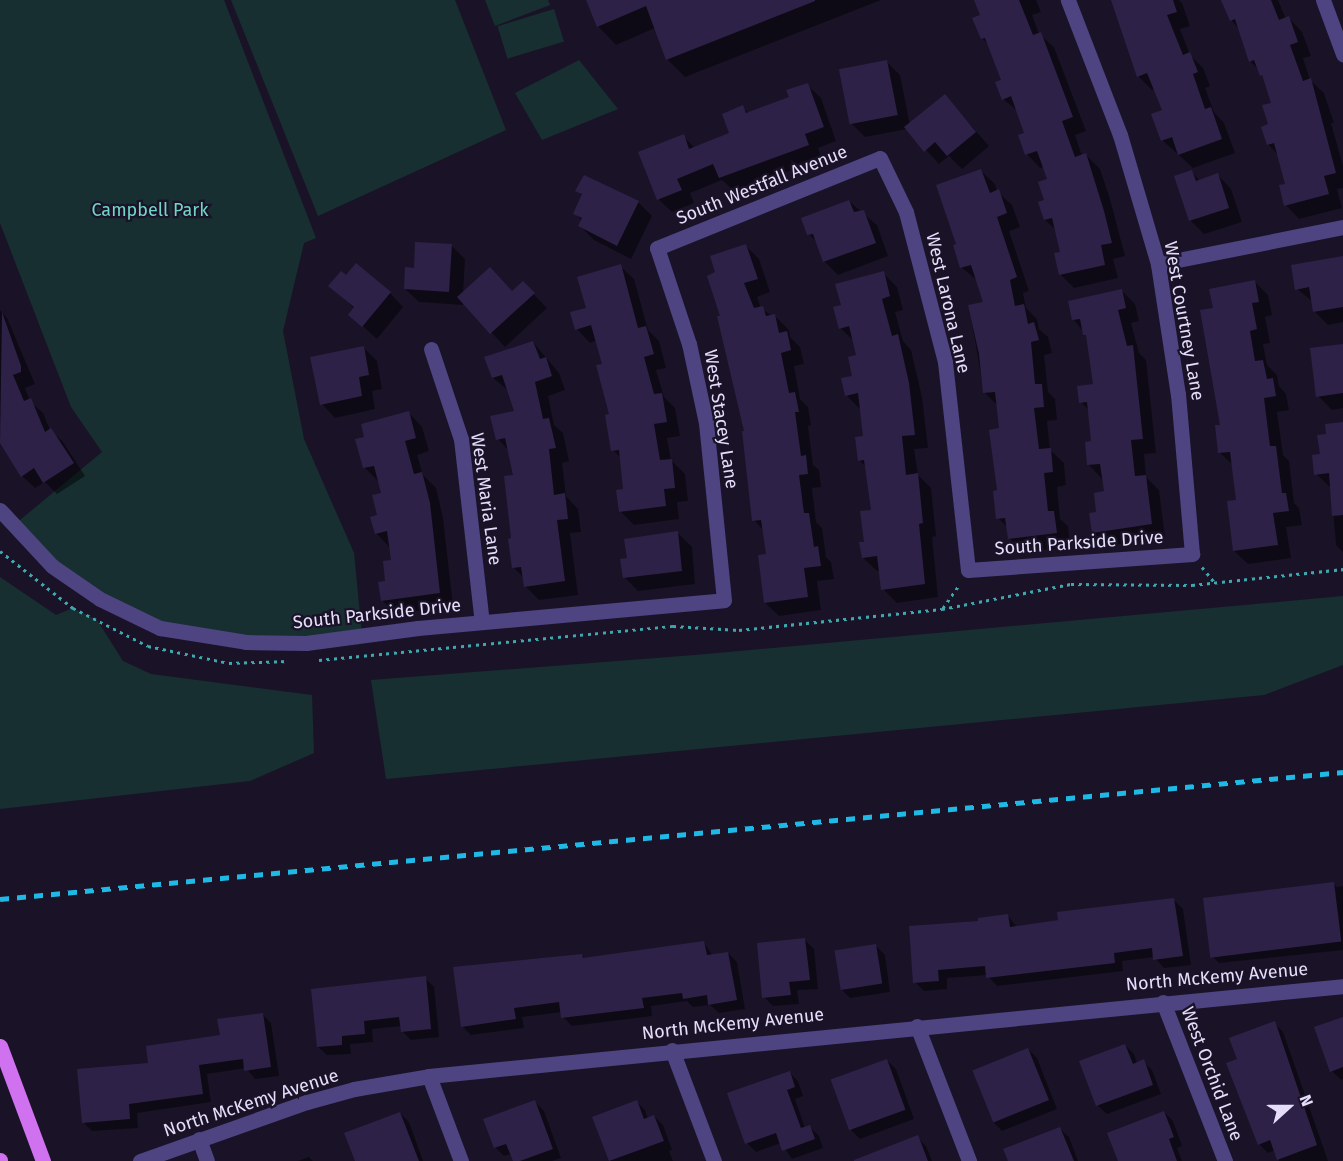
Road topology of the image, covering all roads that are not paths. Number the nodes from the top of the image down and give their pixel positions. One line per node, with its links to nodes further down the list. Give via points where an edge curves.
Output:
1 (1068, 0): 7 (street, West Courtney Lane, via 1120,135)
2 (1323, 0): 3 (street)
3 (1343, 54)
4 (880, 158): 6 (street, South Westfall Avenue); 11 (street, West Larona Lane, via 906,212 945,362)
5 (1343, 227): 7 (street)
6 (657, 248): 12 (street, West Stacey Lane, via 690,344 706,423)
7 (1158, 264): 10 (street, West Courtney Lane, via 1178,395)
8 (431, 350): 13 (street, West Maria Lane, via 461,439)
9 (0, 510): 13 (street, South Parkside Drive, via 52,566 100,599 160,628 246,642 306,643)
10 (1192, 554): 11 (street, South Parkside Drive)
11 (968, 570)
12 (724, 600): 13 (street, South Parkside Drive)
13 (482, 622)
14 (1343, 986): 15 (street, North McKemy Avenue)
15 (1163, 1002): 16 (street, North McKemy Avenue); 27 (street, West Orchid Lane)
16 (917, 1026): 18 (street, North McKemy Avenue); 26 (street)
17 (0, 1046): 21 (main road)
18 (672, 1050): 19 (street, North McKemy Avenue); 25 (street)
19 (429, 1076): 20 (street, North McKemy Avenue, via 354,1089); 24 (street)
20 (199, 1139): 22 (street, North McKemy Avenue); 23 (street)
21 (43, 1161)
22 (140, 1161)
23 (207, 1161)
24 (461, 1161)
25 (714, 1161)
26 (969, 1161)
27 (1225, 1161)

